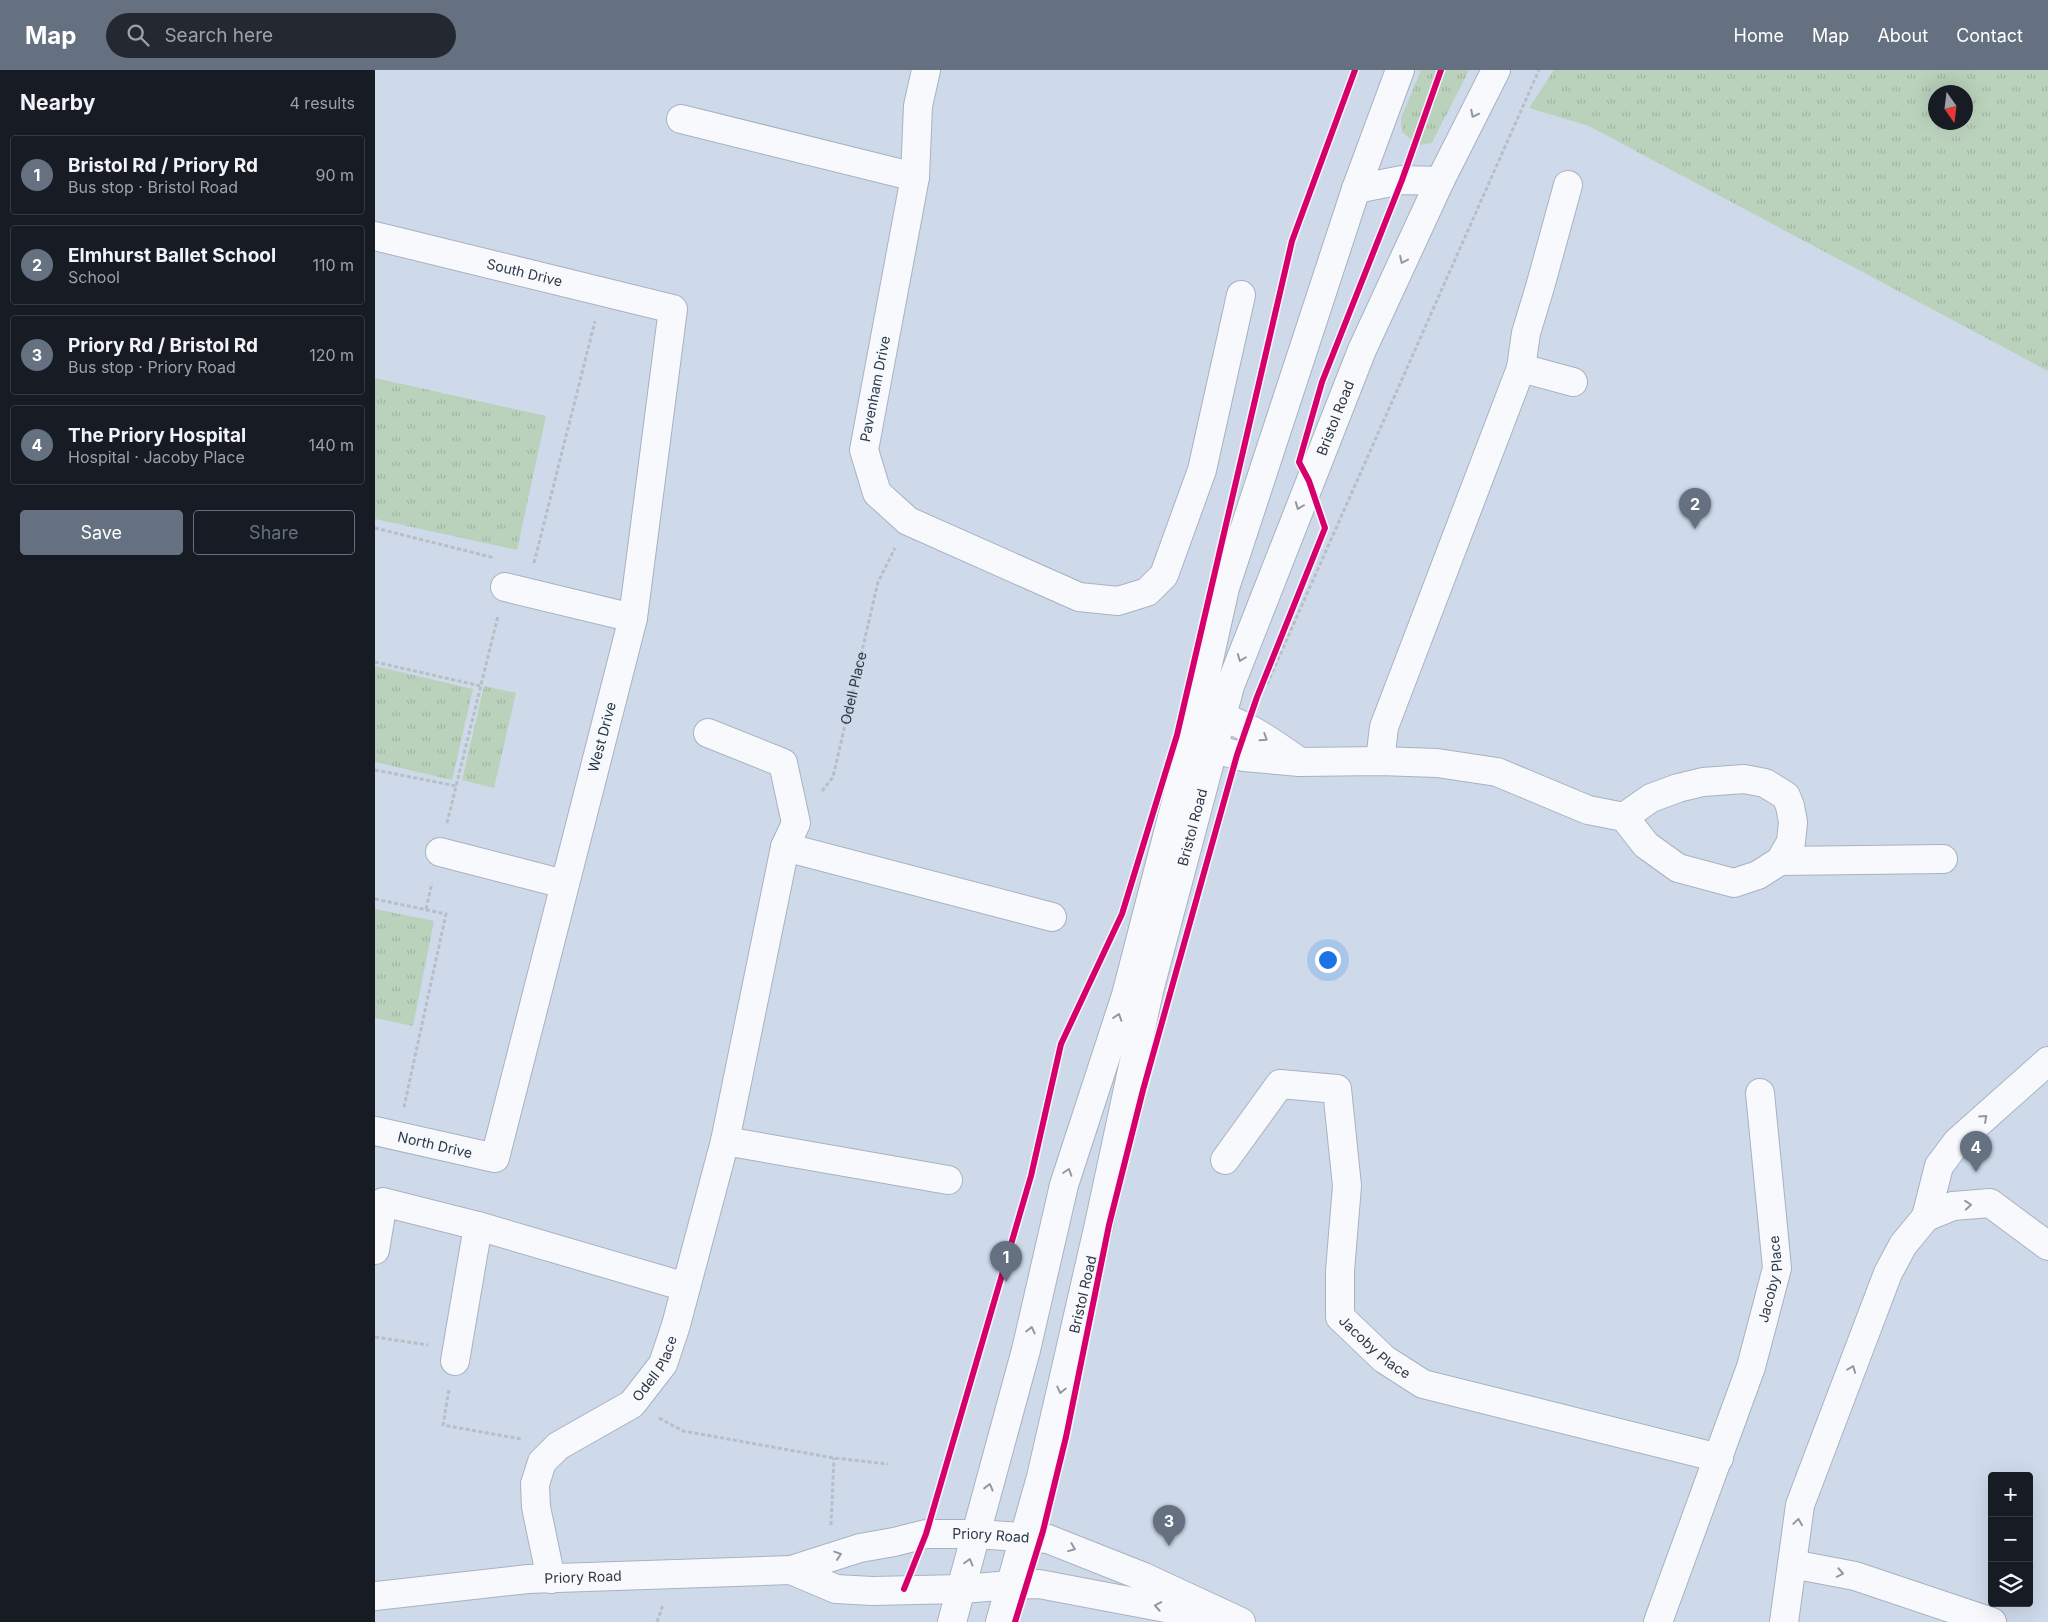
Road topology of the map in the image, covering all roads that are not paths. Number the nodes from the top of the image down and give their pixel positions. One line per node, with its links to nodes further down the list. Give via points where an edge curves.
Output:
1 (925, 70): 5 (main road, Pavenham Drive, via 918,106)
2 (1400, 70): 8 (main road, Bristol Road)
3 (1496, 70): 6 (main road, Bristol Road, one-way to 6)
4 (681, 119): 5 (main road)
5 (915, 177): 10 (main road, Pavenham Drive, via 864,450 877,493 907,521 1079,597 1118,601 1147,592 1164,575 1202,470)
6 (1440, 181): 8 (main road, via 1402,180); 16 (main road, Bristol Road, one-way to 16, via 1362,350 1230,686)
7 (1568, 185): 12 (main road, via 1526,333)
8 (1357, 188): 16 (main road, Bristol Road, via 1225,588)
9 (375, 236): 11 (main road, South Drive)
10 (1241, 295)
11 (673, 309): 15 (main road, West Drive)
12 (1521, 368): 13 (main road); 19 (main road, via 1384,727)
13 (1573, 382)
14 (505, 587): 15 (main road)
15 (633, 618): 26 (main road, West Drive)
16 (1210, 713): 18 (main road, Bristol Road); 20 (main road, one-way to 20, via 1249,727)
17 (708, 733): 22 (main road, via 783,764)
18 (1202, 746): 20 (main road, via 1244,757); 42 (main road, Bristol Road, one-way to 18, via 1026,1350 1064,1185); 43 (main road, Bristol Road, one-way to 43, via 1099,1224)
19 (1380, 761): 20 (main road); 21 (main road, via 1437,763 1497,772 1588,810)
20 (1300, 762)
21 (1623, 817): 25 (main road, via 1646,845 1678,868 1722,881 1743,881); 25 (main road, via 1651,798 1703,782 1744,778 1765,783 1786,796 1790,806 1793,822 1791,842)
22 (791, 835): 27 (main road); 31 (main road, Odell Place)
23 (440, 852): 26 (main road)
24 (1943, 859): 25 (main road)
25 (1780, 861)
26 (564, 884): 32 (main road, West Drive)
27 (1052, 917)
28 (2048, 1061): 35 (main road, one-way to 28, via 1939,1166 1957,1142)
29 (1760, 1093): 41 (main road, Jacoby Place, via 1777,1268 1751,1367)
30 (386, 1134): 32 (main road, North Drive)
31 (725, 1141): 34 (main road); 39 (main road, Odell Place)
32 (495, 1158)
33 (1225, 1160): 41 (main road, Jacoby Place, via 1280,1084 1337,1089 1347,1186 1340,1317 1384,1358 1423,1384)
34 (948, 1180)
35 (1926, 1217): 37 (main road, one-way to 37, via 1953,1206 1990,1204); 44 (main road, one-way to 35, via 1800,1505 1888,1273 1903,1245)
36 (478, 1226): 38 (main road, via 383,1202); 39 (main road); 40 (main road)
37 (2048, 1246)
38 (375, 1250)
39 (686, 1287): 46 (main road, Odell Place, via 663,1364 632,1404 558,1446 542,1462 535,1484 536,1507)
40 (456, 1355)
41 (1719, 1458): 53 (main road, Jacoby Place)
42 (977, 1534): 43 (main road, Priory Road); 45 (main road, Priory Road, one-way to 42, via 860,1548 926,1534); 48 (main road, Bristol Road, one-way to 42)
43 (1025, 1537): 47 (main road, Bristol Road); 52 (main road, Priory Road, one-way to 52, via 1048,1539 1144,1577)
44 (1792, 1564): 54 (main road); 55 (main road, one-way to 55, via 1855,1576)
45 (791, 1570): 46 (main road, Priory Road); 48 (main road, Priory Road, via 836,1589)
46 (551, 1579): 49 (main road, Priory Road)
47 (1011, 1585): 48 (main road, Priory Road); 51 (main road, Bristol Road); 52 (main road, Priory Road, one-way to 47, via 1039,1584)
48 (962, 1590): 50 (main road, Bristol Road)
49 (375, 1596)
50 (952, 1622)
51 (1000, 1622)
52 (1241, 1622)
53 (1659, 1622)
54 (1783, 1622)
55 (1992, 1622)

